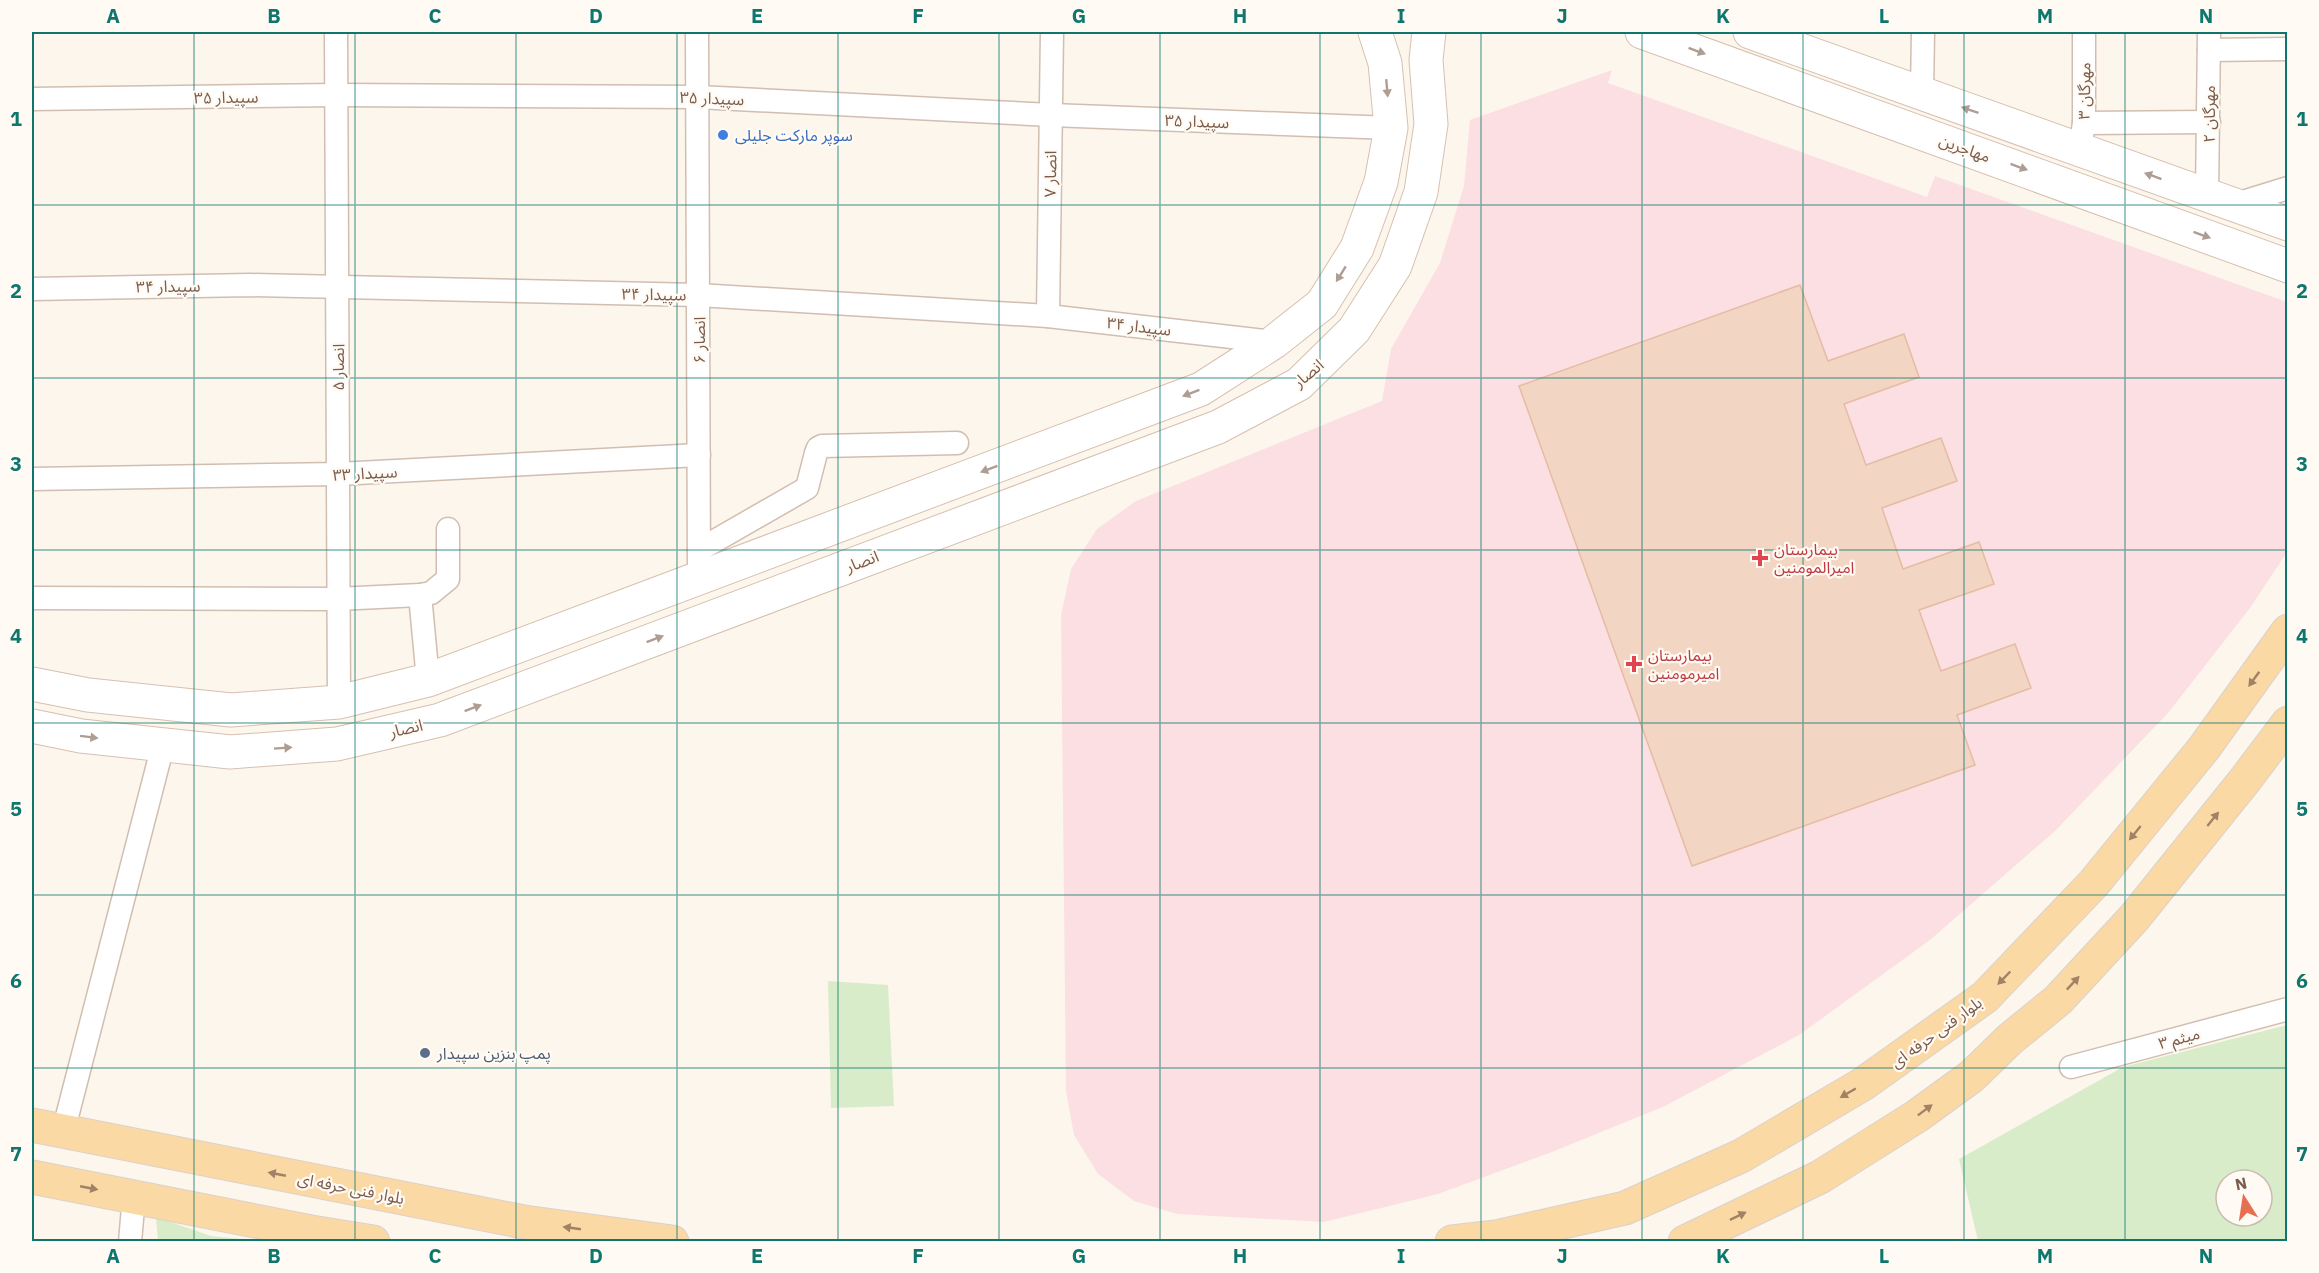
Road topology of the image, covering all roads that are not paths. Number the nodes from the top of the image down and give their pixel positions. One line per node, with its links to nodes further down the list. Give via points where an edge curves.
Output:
1 (336, 32): 14 (street, انصار ۵)
2 (697, 32): 15 (street, انصار ۶)
3 (1052, 32): 17 (street, انصار ۷)
4 (1375, 32): 20 (main road, one-way to 20, via 1385,63)
5 (1429, 32): 37 (main road, انصار, via 1426,60 1431,124 1421,192 1395,266 1354,330 1299,384 1228,422)
6 (1642, 32): 19 (main road, مهاجرین, one-way to 19)
7 (1750, 32): 10 (main road)
8 (1923, 32): 13 (street)
9 (2084, 32): 21 (street, مهرگان ۳)
10 (1789, 39): 13 (main road)
11 (2209, 41): 12 (street); 18 (street, مهرگان ۲)
12 (2288, 50)
13 (1922, 93): 19 (main road); 21 (main road, one-way to 13)
14 (337, 95): 15 (street, سپیدار ۳۵); 16 (street, سپیدار ۳۵); 27 (street, انصار ۵)
15 (698, 97): 17 (street, سپیدار ۳۵); 29 (street, انصار ۶)
16 (32, 99)
17 (1051, 115): 20 (street, سپیدار ۳۵); 30 (street, انصار ۷)
18 (2209, 122): 21 (street); 24 (street, مهرگان ۲)
19 (1907, 126): 22 (main road, مهاجرین, one-way to 22)
20 (1391, 128): 31 (main road, one-way to 31, via 1381,182 1357,248 1322,304)
21 (2082, 136): 22 (main road); 24 (main road, one-way to 21)
22 (2068, 185): 26 (main road, مهاجرین, one-way to 26)
23 (2288, 188): 24 (street)
24 (2220, 201): 25 (main road)
25 (2288, 224)
26 (2288, 266)
27 (337, 287): 28 (street, سپیدار ۳۴); 29 (street, سپیدار ۳۴); 35 (street, انصار ۵)
28 (32, 289)
29 (698, 295): 30 (street, سپیدار ۳۴); 34 (street, انصار ۶)
30 (1048, 316): 31 (street, سپیدار ۳۴)
31 (1274, 342): 33 (main road, one-way to 33, via 1201,389)
32 (957, 443): 39 (street, via 822,446 816,453 807,488)
33 (1035, 452): 37 (main road); 39 (main road, one-way to 39)
34 (699, 455): 35 (street, سپیدار ۳۳); 39 (street, انصار ۶)
35 (338, 474): 36 (street, سپیدار ۳۳); 42 (street, انصار ۵)
36 (32, 479)
37 (1050, 490): 43 (main road, انصار)
38 (448, 529): 40 (street, via 448,579)
39 (699, 564): 43 (main road); 45 (main road)
40 (420, 595): 42 (street); 45 (street)
41 (32, 598): 42 (street)
42 (337, 598): 47 (street, انصار ۵)
43 (703, 621): 50 (main road, انصار, one-way to 43, via 230,752 337,744 440,720)
44 (2288, 631): 60 (main road, بلوار فنی حرفه ای, one-way to 60, via 2204,748 2094,883 1985,997 1863,1084 1741,1156 1625,1208 1496,1237)
45 (428, 680): 47 (main road)
46 (32, 684): 47 (main road, via 88,695 231,710)
47 (339, 702)
48 (2288, 723): 61 (main road, one-way to 48, via 1820,1177 1972,1076 2058,999 2134,918)
49 (32, 726): 50 (main road, انصار, one-way to 50)
50 (163, 745): 54 (street)
51 (2288, 1010): 52 (street, میثم ۳)
52 (2071, 1067)
53 (32, 1125): 54 (main road, بلوار فنی حرفه ای)
54 (63, 1132): 59 (main road, بلوار فنی حرفه ای, one-way to 54, via 524,1222)
55 (32, 1177): 56 (main road, one-way to 56)
56 (134, 1197): 57 (street); 58 (main road)
57 (130, 1242)
58 (373, 1242)
59 (672, 1242)
60 (1452, 1242)
61 (1685, 1242)

